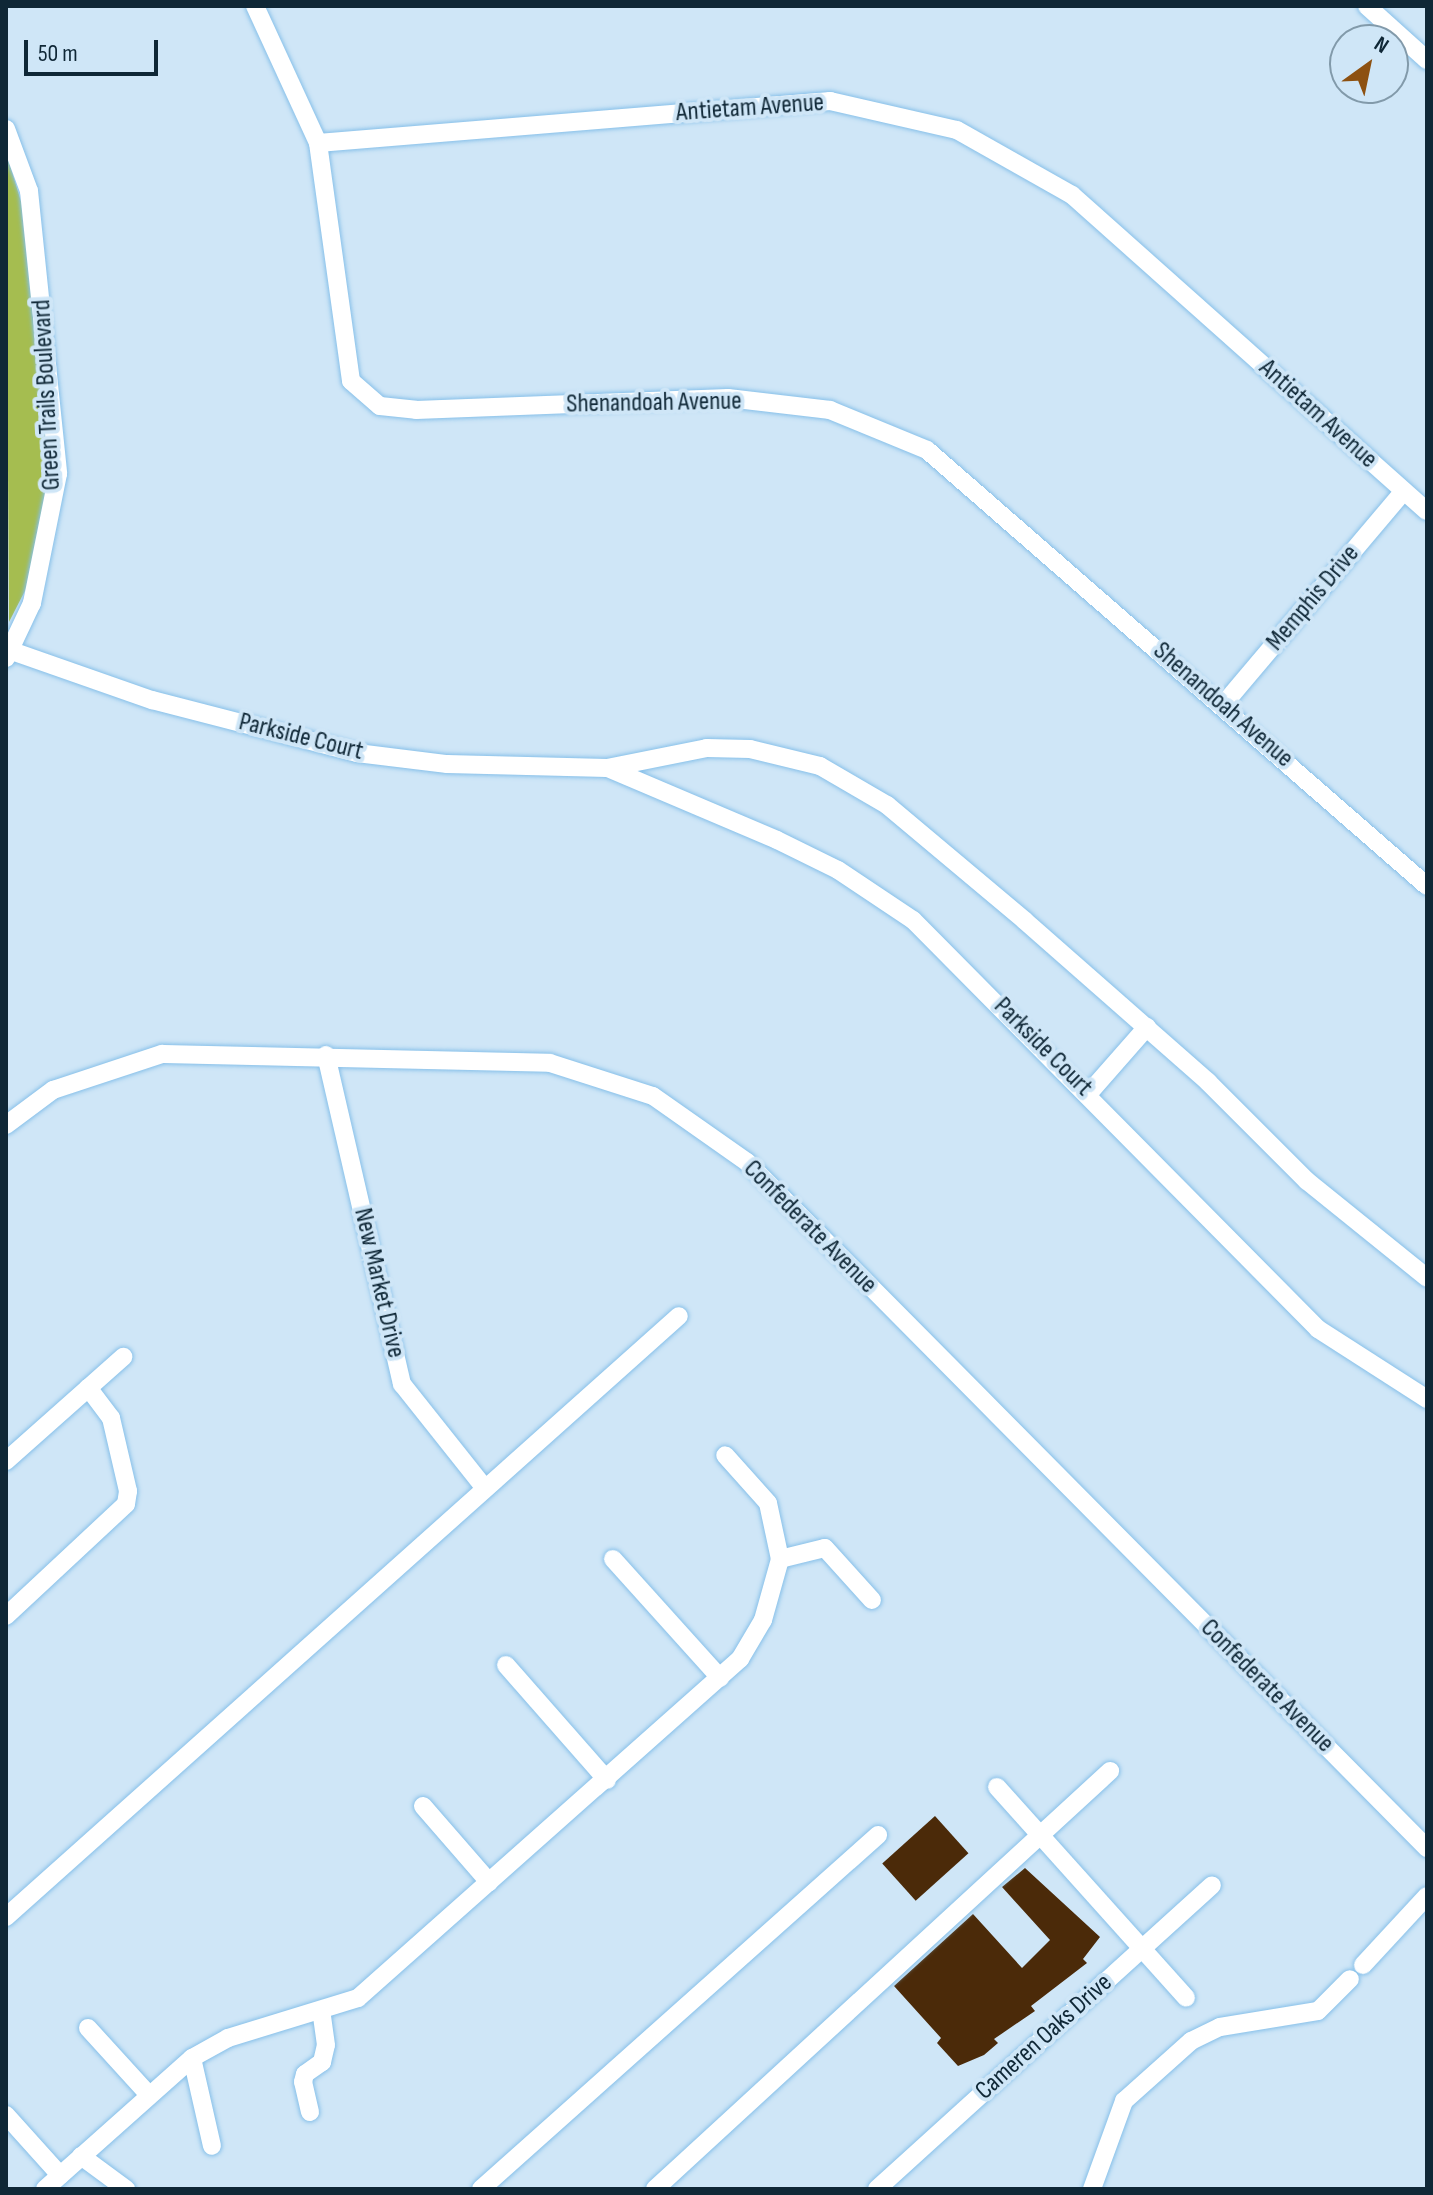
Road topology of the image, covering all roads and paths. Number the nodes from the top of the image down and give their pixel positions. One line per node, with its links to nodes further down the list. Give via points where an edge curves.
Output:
1 (255, 6): 5 (street, Shenandoah Avenue)
2 (1367, 6): 3 (street)
3 (1427, 60)
4 (6, 129): 8 (street, Green Trails Boulevard, via 29,191 58,474 32,603)
5 (318, 143): 6 (street, Antietam Avenue, via 830,101 957,130 1072,195); 9 (street, Shenandoah Avenue, via 351,381 380,406 416,410 728,398 830,410 927,450)
6 (1404, 491): 7 (street, Antietam Avenue); 9 (street, Memphis Drive)
7 (1427, 511)
8 (7, 652): 10 (street, Parkside Court, via 152,700 357,753 447,764)
9 (1223, 705): 11 (street, Shenandoah Avenue)
10 (607, 768): 12 (street, Parkside Court, via 707,748 750,749 820,766 887,805); 14 (street, Parkside Court, via 750,827 879,896 938,942)
11 (1427, 886)
12 (1147, 1027): 14 (street); 16 (street, Parkside Court, via 1307,1181)
13 (326, 1055): 15 (street, Confederate Avenue, via 162,1054 53,1090); 23 (street, New Market Drive, via 402,1384); 36 (street, Confederate Avenue, via 550,1063 653,1096 747,1162)
14 (1089, 1093): 20 (street, Parkside Court, via 1318,1329)
15 (6, 1125)
16 (1427, 1278)
17 (679, 1316): 23 (street)
18 (123, 1357): 19 (street)
19 (88, 1388): 22 (street); 27 (street, via 111,1418 128,1491 126,1504)
20 (1427, 1399)
21 (725, 1455): 25 (street, via 768,1503)
22 (6, 1461)
23 (484, 1487): 40 (street)
24 (613, 1559): 29 (street)
25 (780, 1559): 26 (street, via 825,1548); 29 (street, via 763,1620 740,1659)
26 (872, 1600)
27 (6, 1616)
28 (506, 1665): 31 (street)
29 (720, 1678): 31 (street)
30 (1110, 1771): 35 (street)
31 (607, 1780): 37 (street)
32 (997, 1787): 35 (street)
33 (423, 1806): 37 (street)
34 (878, 1835): 55 (street)
35 (1040, 1835): 41 (street); 56 (street)
36 (1427, 1848)
37 (489, 1882): 45 (street, via 358,1998)
38 (1212, 1885): 41 (street, Cameren Oaks Drive)
39 (1427, 1896): 42 (street)
40 (6, 1917)
41 (1142, 1948): 44 (street); 57 (street, Cameren Oaks Drive)
42 (1363, 1965)
43 (1350, 1979): 58 (street, via 1318,2011 1220,2027 1191,2041 1124,2101)
44 (1186, 1998)
45 (321, 2011): 47 (street, via 228,2038); 49 (street, via 326,2045 322,2062 305,2074 303,2082)
46 (88, 2028): 48 (street)
47 (192, 2058): 48 (street); 51 (street)
48 (149, 2095): 52 (street)
49 (310, 2112)
50 (6, 2115): 53 (street)
51 (212, 2146)
52 (81, 2156): 53 (street); 54 (street)
53 (53, 2184)
54 (126, 2189)
55 (481, 2189)
56 (655, 2189)
57 (877, 2189)
58 (1092, 2189)

